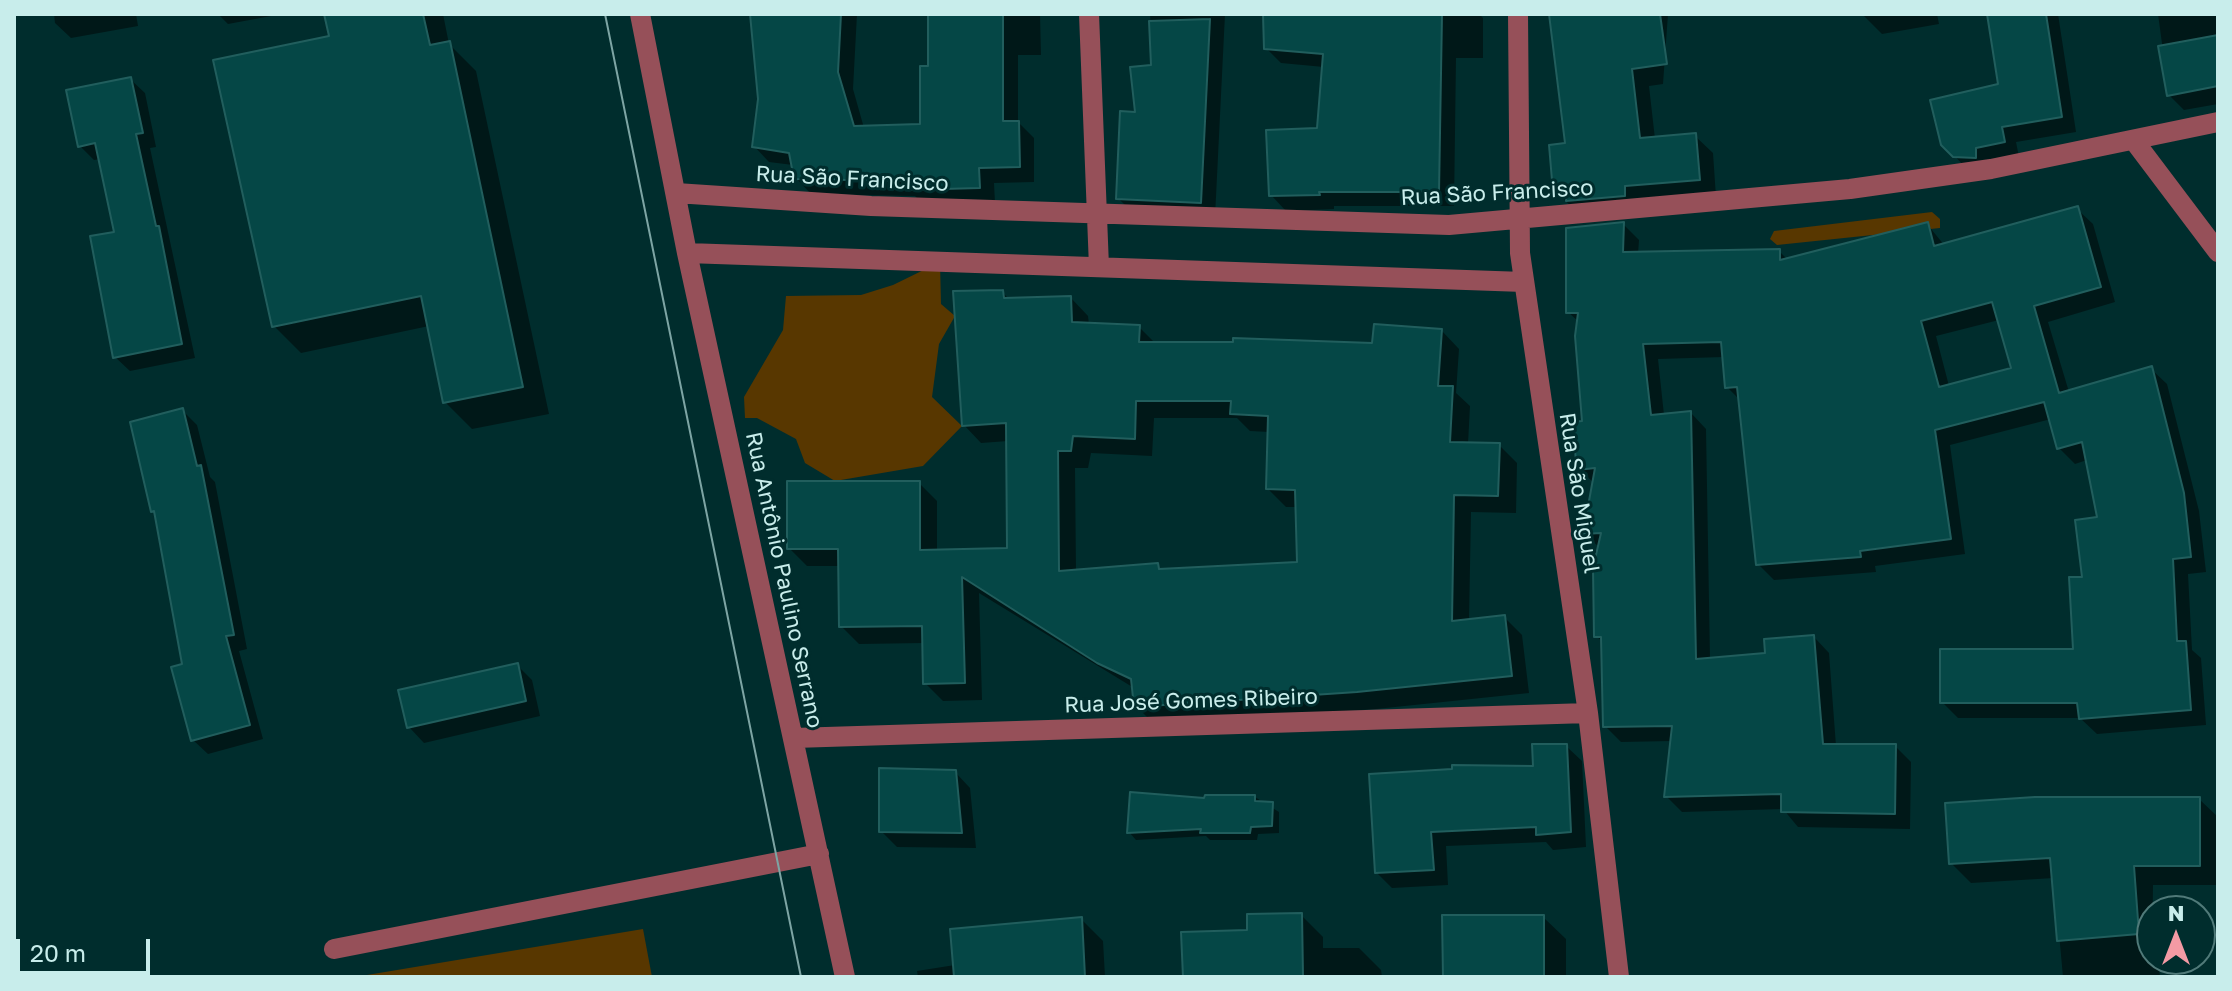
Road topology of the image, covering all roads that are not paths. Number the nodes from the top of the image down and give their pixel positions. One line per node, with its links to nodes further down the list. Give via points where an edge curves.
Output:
1 (640, 14): 6 (street, Rua Antônio Paulino Serrano)
2 (1089, 14): 7 (street)
3 (1518, 14): 8 (street, Rua São Miguel)
4 (2218, 122): 5 (street, Rua São Francisco)
5 (2135, 142): 8 (street, Rua São Francisco, via 1850,189); 9 (street)
6 (676, 193): 7 (street, Rua São Francisco); 10 (street, Rua Antônio Paulino Serrano)
7 (1097, 215): 8 (street, Rua São Francisco, via 1449,225); 11 (street)
8 (1518, 217): 12 (street, Rua São Miguel)
9 (2218, 252)
10 (687, 253): 11 (street); 14 (street, Rua Antônio Paulino Serrano)
11 (1099, 267): 12 (street)
12 (1524, 282): 13 (street, Rua São Miguel)
13 (1588, 713): 14 (street, Rua José Gomes Ribeiro); 18 (street, Rua São Miguel)
14 (794, 738): 15 (street, Rua Antônio Paulino Serrano)
15 (819, 854): 16 (street); 17 (street, Rua Antônio Paulino Serrano)
16 (334, 949)
17 (845, 977)
18 (1619, 977)

